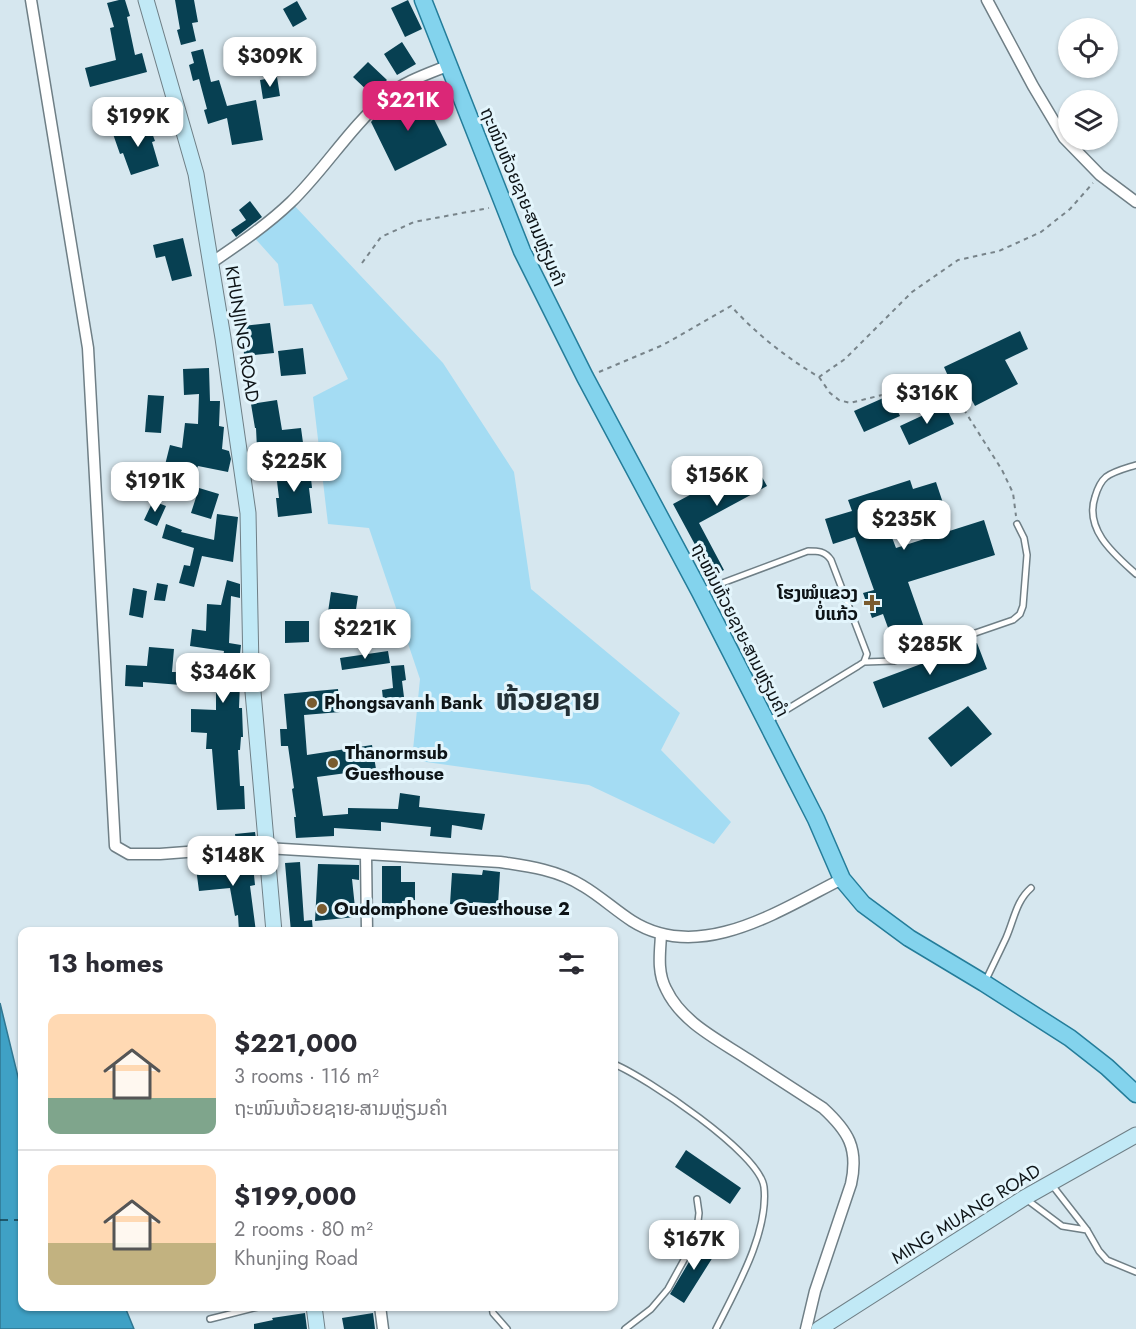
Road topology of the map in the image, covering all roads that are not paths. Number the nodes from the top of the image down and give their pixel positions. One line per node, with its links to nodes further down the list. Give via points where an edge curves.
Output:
1 (31, 0): 14 (street, via 88,348 115,846 129,854)
2 (146, 0): 7 (main road, KHUNJING ROAD, via 196,174)
3 (423, 0): 5 (main road, ຖະໜົນຫ້ວຍຊາຍ-ສາມຫຼ່ຽມຄຳ)
4 (987, 0): 6 (street, via 1064,138 1100,176)
5 (447, 66): 7 (street, via 387,95 291,201); 11 (main road, ຖະໜົນຫ້ວຍຊາຍ-ສາມຫຼ່ຽມຄຳ, via 522,252)
6 (1136, 202)
7 (211, 263): 14 (main road, KHUNJING ROAD, via 249,513 251,669)
8 (1136, 465): 10 (lane, via 1106,477 1093,501 1093,516 1112,553)
9 (1017, 524): 12 (lane, via 1027,555 1020,614 1013,620 894,661)
10 (1136, 574)
11 (700, 592): 12 (lane, via 808,551 826,553 866,648); 13 (main road, ຖະໜົນຫ້ວຍຊາຍ-ສາມຫຼ່ຽມຄຳ)
12 (864, 662): 13 (lane)
13 (765, 722): 16 (main road, ຖະໜົນຫ້ວຍຊາຍ-ສາມຫຼ່ຽມຄຳ, via 816,819)
14 (266, 847): 15 (street); 18 (main road, KHUNJING ROAD)
15 (366, 854): 19 (street); 20 (street, via 531,866 583,885 633,922)
16 (842, 879): 20 (street, via 753,923 710,935); 21 (main road, ຖະໜົນຫ້ວຍຊາຍ-ສາມຫຼ່ຽມຄຳ, via 863,904 909,938)
17 (1031, 888): 21 (lane, via 1018,903)
18 (274, 927)
19 (367, 927)
20 (661, 935): 40 (street, via 661,977 676,1007 696,1026 823,1108 849,1138 854,1168 851,1184)
21 (984, 983): 23 (main road, ຖະໜົນຫ້ວຍຊາຍ-ສາມຫຼ່ຽມຄຳ, via 1070,1038)
22 (618, 1066): 39 (lane, via 723,1135 751,1162 764,1185 755,1246)
23 (1136, 1094)
24 (1136, 1135): 25 (main road, MING MUANG ROAD)
25 (1050, 1184): 26 (main road, MING MUANG ROAD); 28 (lane)
26 (1024, 1198): 28 (lane, via 1062,1226); 41 (main road, MING MUANG ROAD)
27 (697, 1199): 38 (lane, via 696,1238 668,1289 651,1309)
28 (1086, 1230): 29 (lane, via 1107,1260)
29 (1136, 1272)
30 (242, 1311): 34 (lane)
31 (315, 1311): 35 (main road)
32 (381, 1311): 36 (street)
33 (493, 1311): 37 (lane)
34 (210, 1319)
35 (317, 1329)
36 (383, 1329)
37 (507, 1329)
38 (625, 1329)
39 (716, 1329)
40 (806, 1329)
41 (819, 1329)

